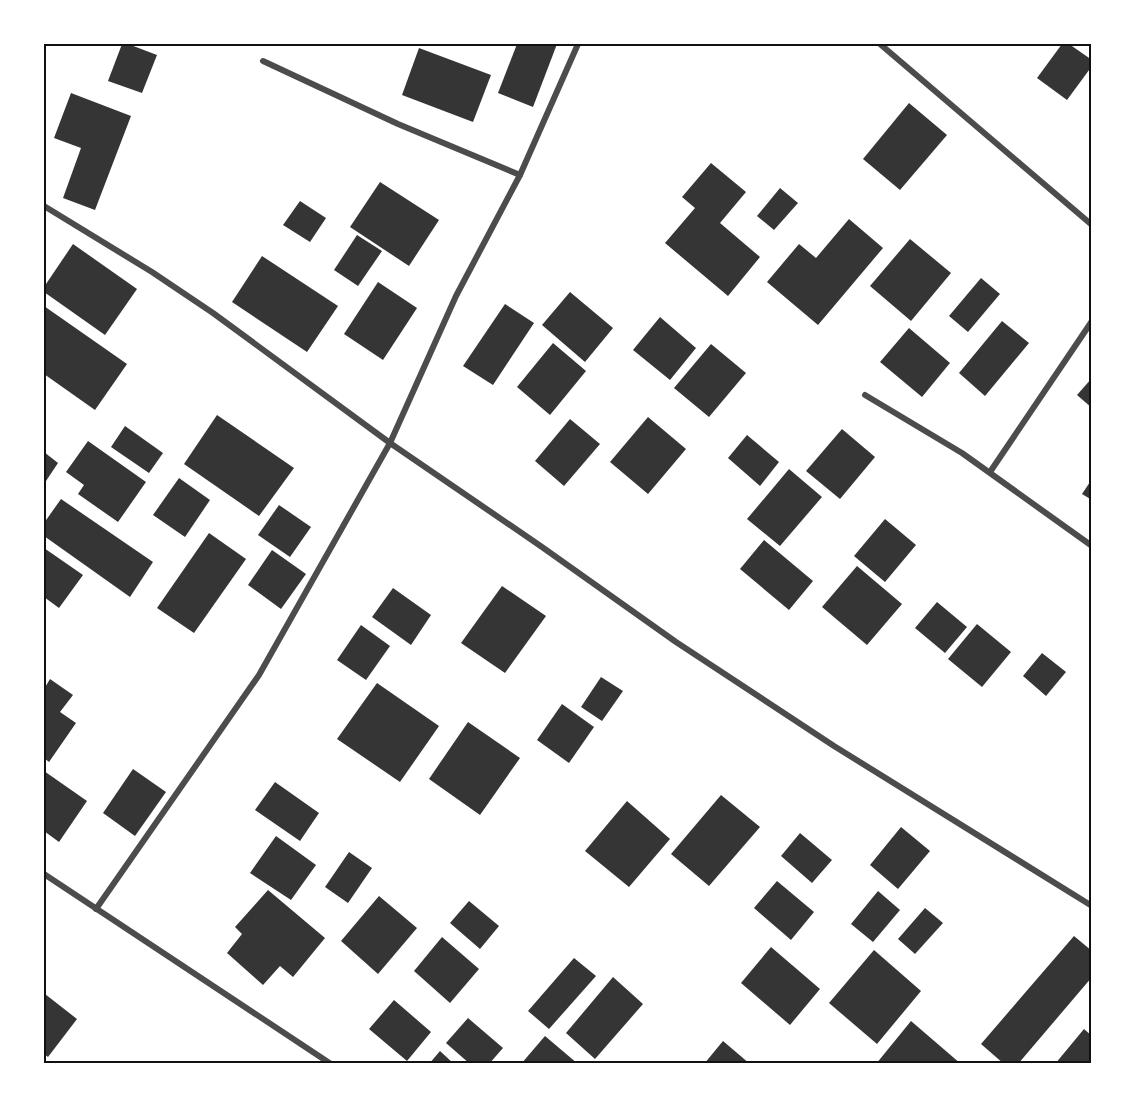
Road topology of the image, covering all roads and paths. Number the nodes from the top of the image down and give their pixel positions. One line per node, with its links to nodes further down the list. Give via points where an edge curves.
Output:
1 (578, 44): 4 (street)
2 (880, 44): 6 (street)
3 (263, 61): 4 (street)
4 (520, 175): 9 (street, via 456,296)
5 (44, 206): 9 (street, via 213,313)
6 (1092, 225)
7 (1092, 321): 10 (street)
8 (865, 395): 10 (street)
9 (390, 443): 13 (street, via 705,662); 14 (street, via 259,675)
10 (990, 472): 11 (street)
11 (1092, 546)
12 (44, 874): 14 (street)
13 (1092, 906)
14 (96, 909): 15 (street)
15 (331, 1064)

